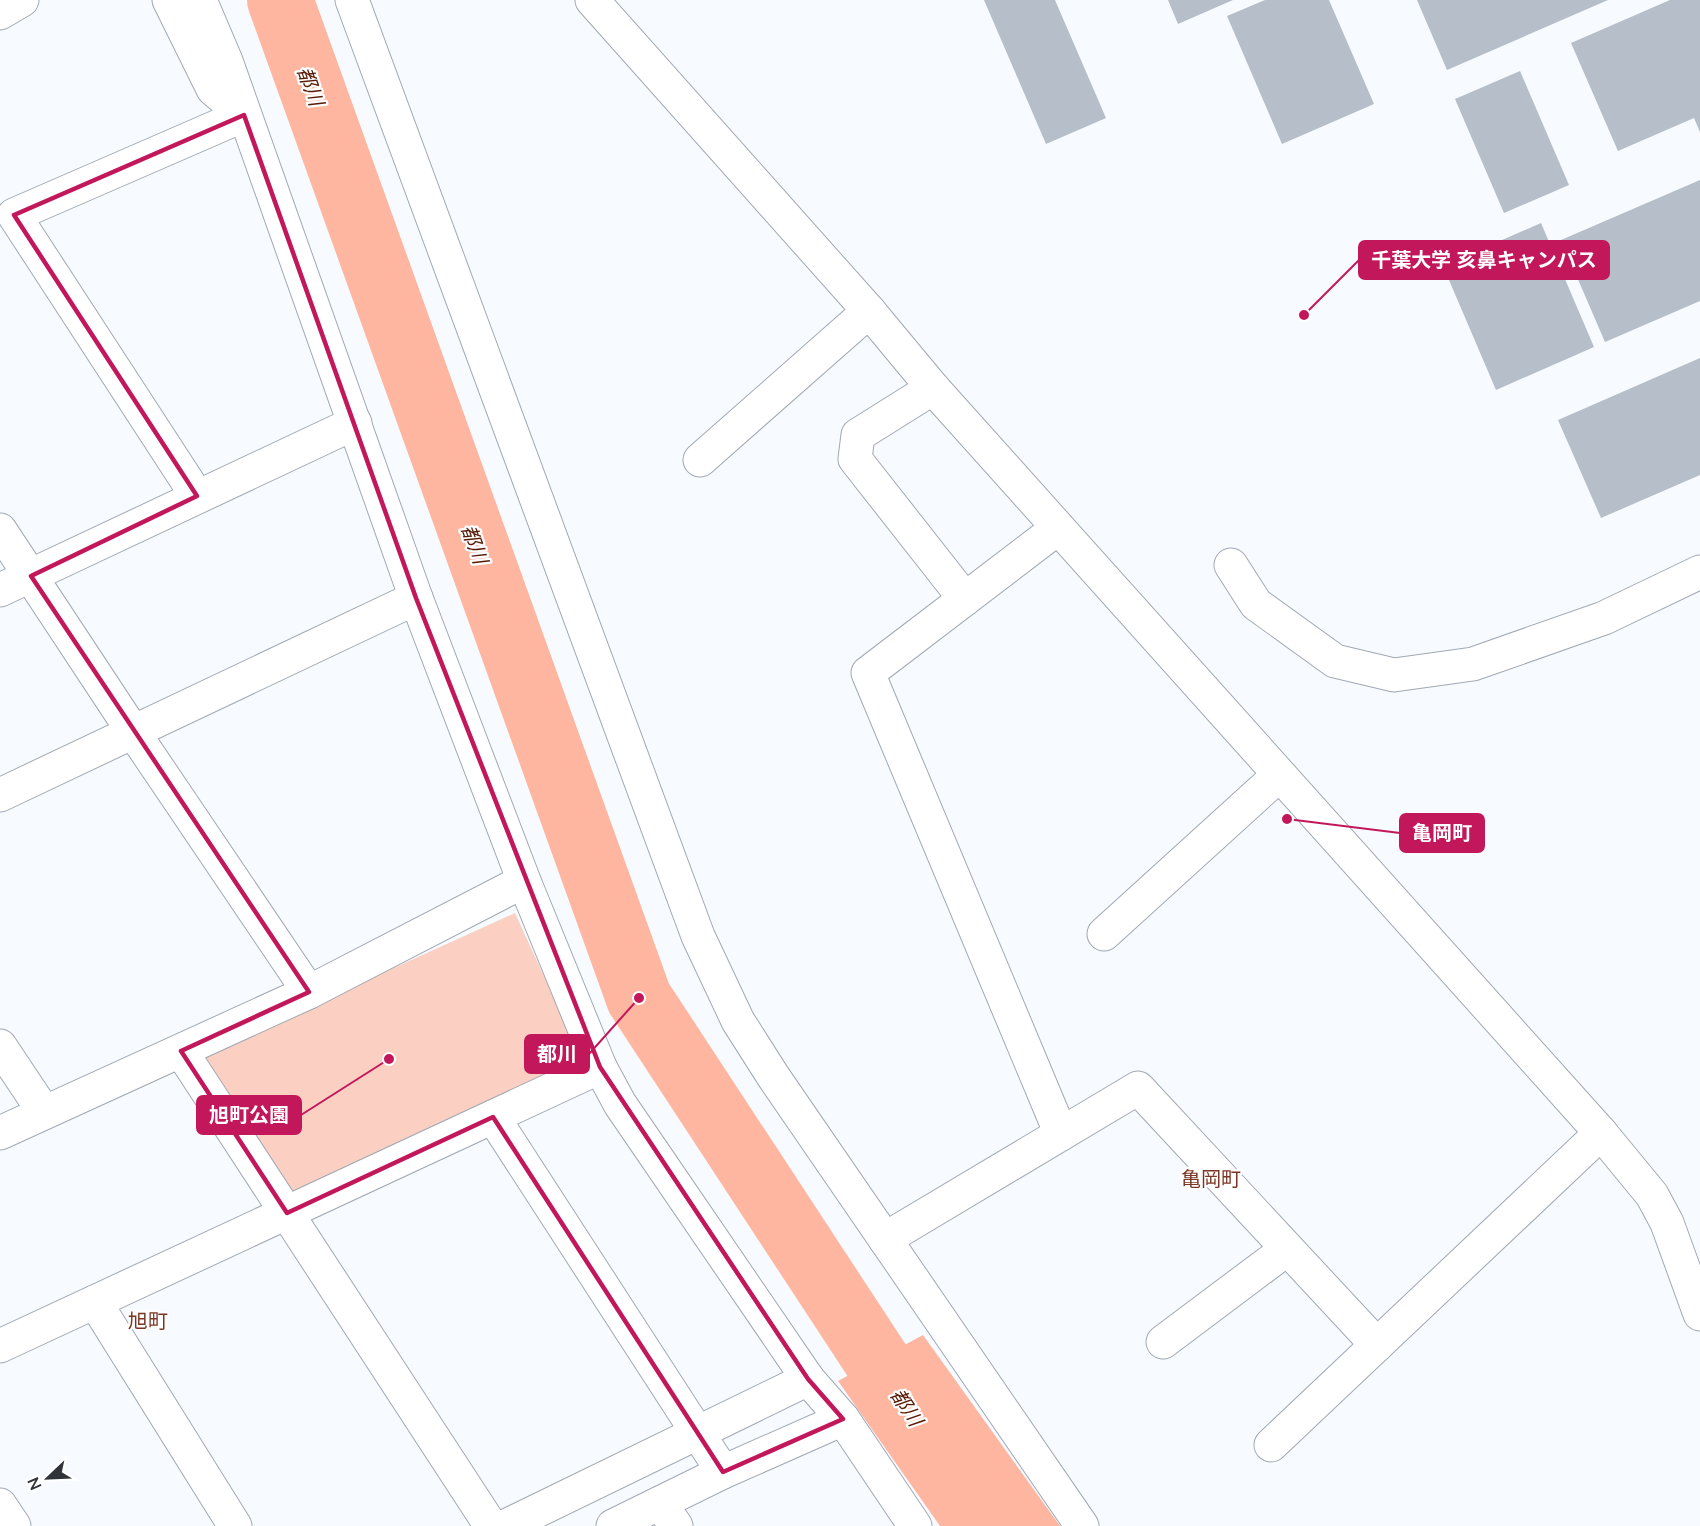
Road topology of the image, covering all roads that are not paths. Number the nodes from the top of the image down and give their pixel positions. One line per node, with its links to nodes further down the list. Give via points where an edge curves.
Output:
1 (22, 0): 6 (street)
2 (169, 0): 7 (street, via 213,89)
3 (200, 0): 7 (street)
4 (352, 0): 36 (street, via 698,936 738,1021)
5 (592, 0): 8 (street)
6 (0, 13)
7 (244, 115): 10 (street); 12 (street, via 14,215)
8 (869, 311): 9 (street); 11 (street)
9 (933, 388): 13 (street); 20 (street, via 858,435 855,459)
10 (355, 423): 12 (street); 19 (street)
11 (700, 460)
12 (197, 496): 17 (street)
13 (1058, 528): 20 (street); 22 (street)
14 (0, 530): 17 (street)
15 (1231, 565): 16 (street, via 1256,604 1335,661 1394,675 1473,664 1604,618)
16 (1700, 572)
17 (31, 576): 18 (street); 21 (street)
18 (0, 590)
19 (416, 598): 21 (street); 24 (street)
20 (965, 599): 34 (street, via 868,674)
21 (134, 733): 23 (street); 26 (street)
22 (1279, 775): 25 (street); 33 (street)
23 (0, 795)
24 (524, 881): 26 (street); 29 (street)
25 (1104, 934)
26 (309, 992): 28 (street)
27 (0, 1046): 30 (street)
28 (182, 1051): 30 (street); 35 (street)
29 (600, 1067): 31 (street); 43 (street, via 620,1104)
30 (44, 1112): 32 (street)
31 (493, 1117): 35 (street); 45 (street)
32 (0, 1133)
33 (1601, 1133): 39 (street, via 1652,1195 1667,1223); 41 (street)
34 (1061, 1134): 36 (street); 37 (street, via 1138,1088)
35 (287, 1213): 38 (street); 52 (street)
36 (885, 1239): 56 (street)
37 (1287, 1249): 40 (street); 41 (street)
38 (95, 1302): 42 (street); 51 (street)
39 (1700, 1314)
40 (1163, 1342)
41 (1377, 1345): 46 (street)
42 (0, 1346)
43 (808, 1379): 44 (street); 45 (street)
44 (843, 1419): 47 (street); 55 (street)
45 (698, 1432): 47 (street); 53 (street)
46 (1271, 1445)
47 (723, 1472): 49 (street)
48 (0, 1504): 50 (street)
49 (668, 1514): 54 (street)
50 (14, 1526)
51 (235, 1526)
52 (492, 1526)
53 (506, 1526)
54 (613, 1526)
55 (915, 1526)
56 (1082, 1526)

